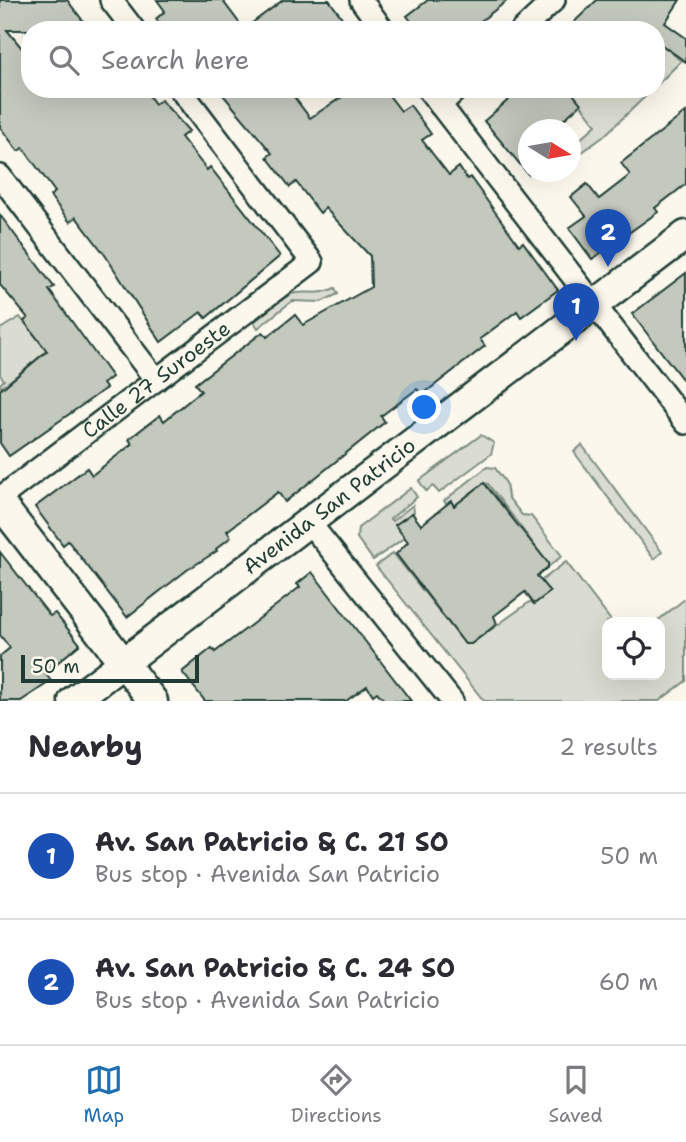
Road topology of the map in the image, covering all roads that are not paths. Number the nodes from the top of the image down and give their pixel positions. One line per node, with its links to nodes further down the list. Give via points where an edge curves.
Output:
1 (111, 0): 4 (street)
2 (361, 0): 5 (street)
3 (554, 0): 6 (street)
4 (127, 21)
5 (376, 21)
6 (532, 21)
7 (187, 98): 12 (street, Calle 27 Suroeste, via 312,262)
8 (435, 98): 11 (street)
9 (0, 177): 12 (street)
10 (686, 235): 11 (street, Avenida San Patricio)
11 (592, 306): 13 (street); 15 (street, Avenida San Patricio)
12 (156, 380): 14 (street, Calle 27 Suroeste)
13 (686, 423)
14 (0, 500): 16 (street)
15 (308, 522): 16 (street, Avenida San Patricio); 19 (street)
16 (122, 663): 17 (street, Avenida San Patricio); 18 (street)
17 (73, 701)
18 (153, 701)
19 (452, 701)

